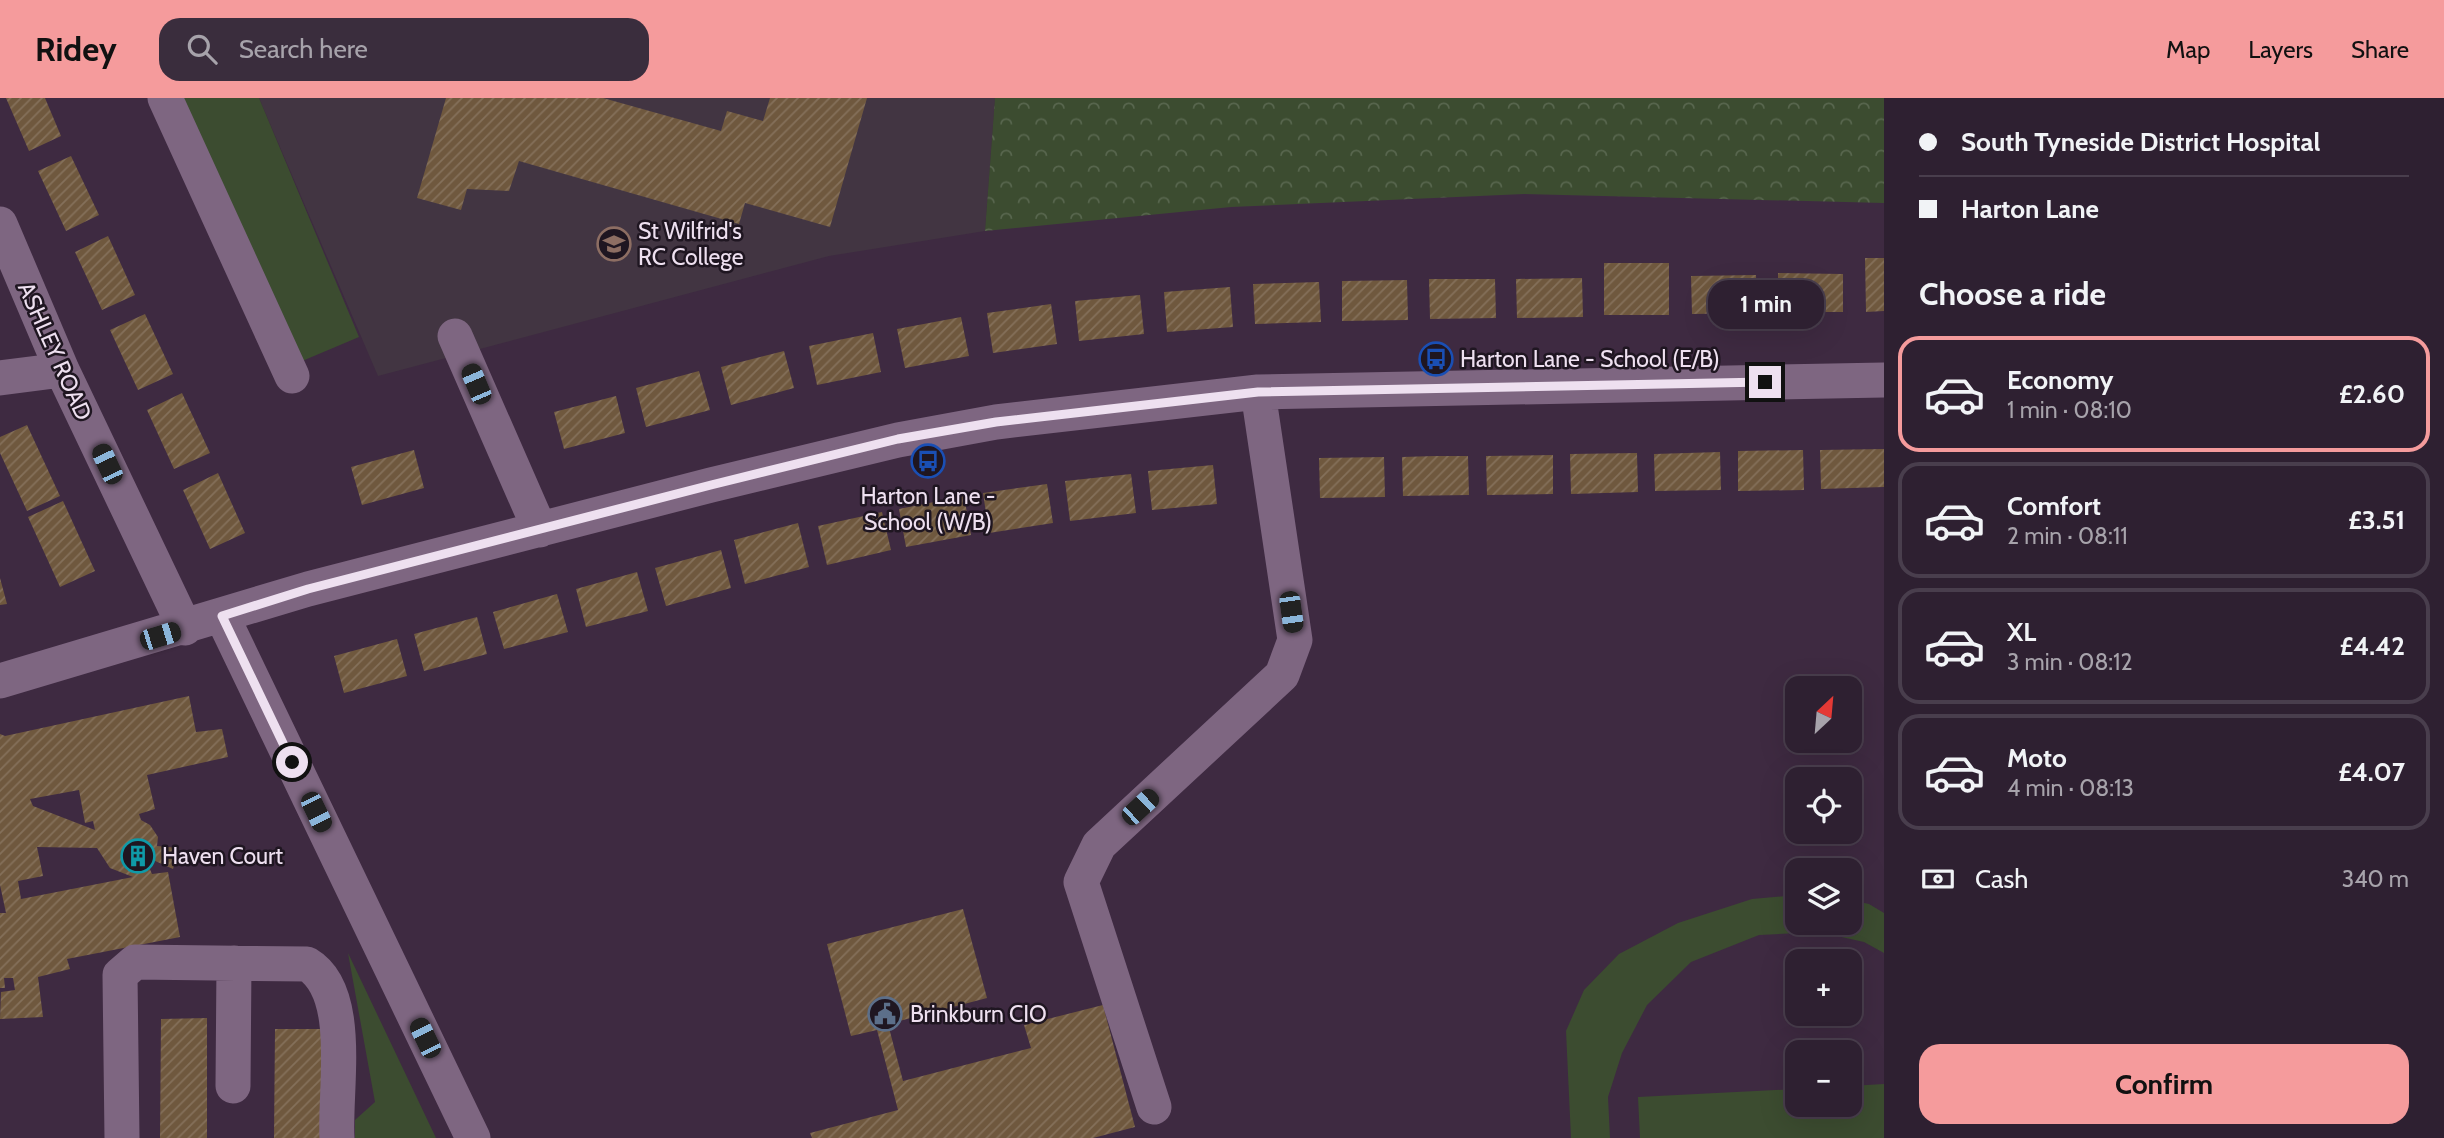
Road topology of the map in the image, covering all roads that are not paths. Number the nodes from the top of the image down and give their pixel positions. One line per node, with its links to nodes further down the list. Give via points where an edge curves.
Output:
1 (165, 98): 5 (street)
2 (0, 225): 4 (street, ASHLEY ROAD)
3 (455, 336): 9 (street)
4 (62, 370): 6 (street); 11 (street, ASHLEY ROAD)
5 (292, 376)
6 (0, 378)
7 (1884, 380): 8 (street)
8 (1258, 392): 9 (street, via 996,422 898,439); 15 (street, via 1295,640 1282,676 1099,845 1081,882)
9 (540, 530): 10 (street, via 308,589)
10 (222, 616): 11 (street); 18 (street)
11 (185, 628): 12 (street)
12 (0, 681)
13 (234, 963): 14 (street); 16 (street, via 135,962 120,975); 17 (street, via 307,964 318,970 327,985 338,1016)
14 (233, 1086)
15 (1154, 1107)
16 (122, 1138)
17 (337, 1138)
18 (473, 1138)

